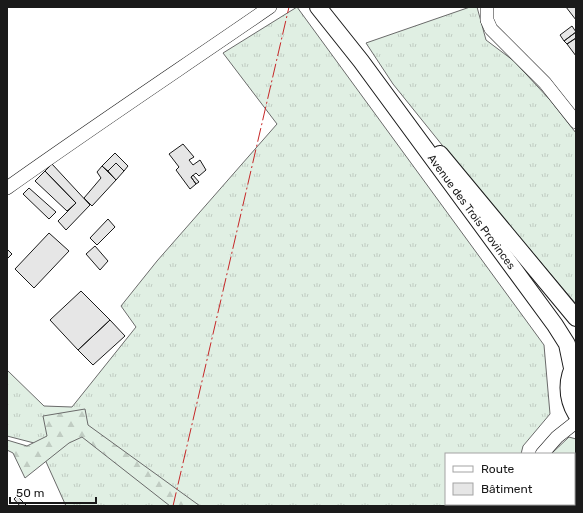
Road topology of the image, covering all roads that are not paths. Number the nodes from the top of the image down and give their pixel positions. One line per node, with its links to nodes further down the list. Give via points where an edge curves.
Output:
1 (270, 7): 6 (street)
2 (318, 7): 4 (main road, Avenue des Trois Provinces)
3 (487, 7): 5 (street, via 487,20 491,29 545,83)
4 (361, 61): 7 (main road, Avenue des Trois Provinces); 8 (main road, Avenue des Trois Provinces, via 555,326 567,344)
5 (575, 120)
6 (7, 188)
7 (576, 318)
8 (574, 365): 9 (main road, via 569,381 569,394)
9 (576, 414)
10 (576, 422): 11 (street, via 557,437)
11 (543, 453)

